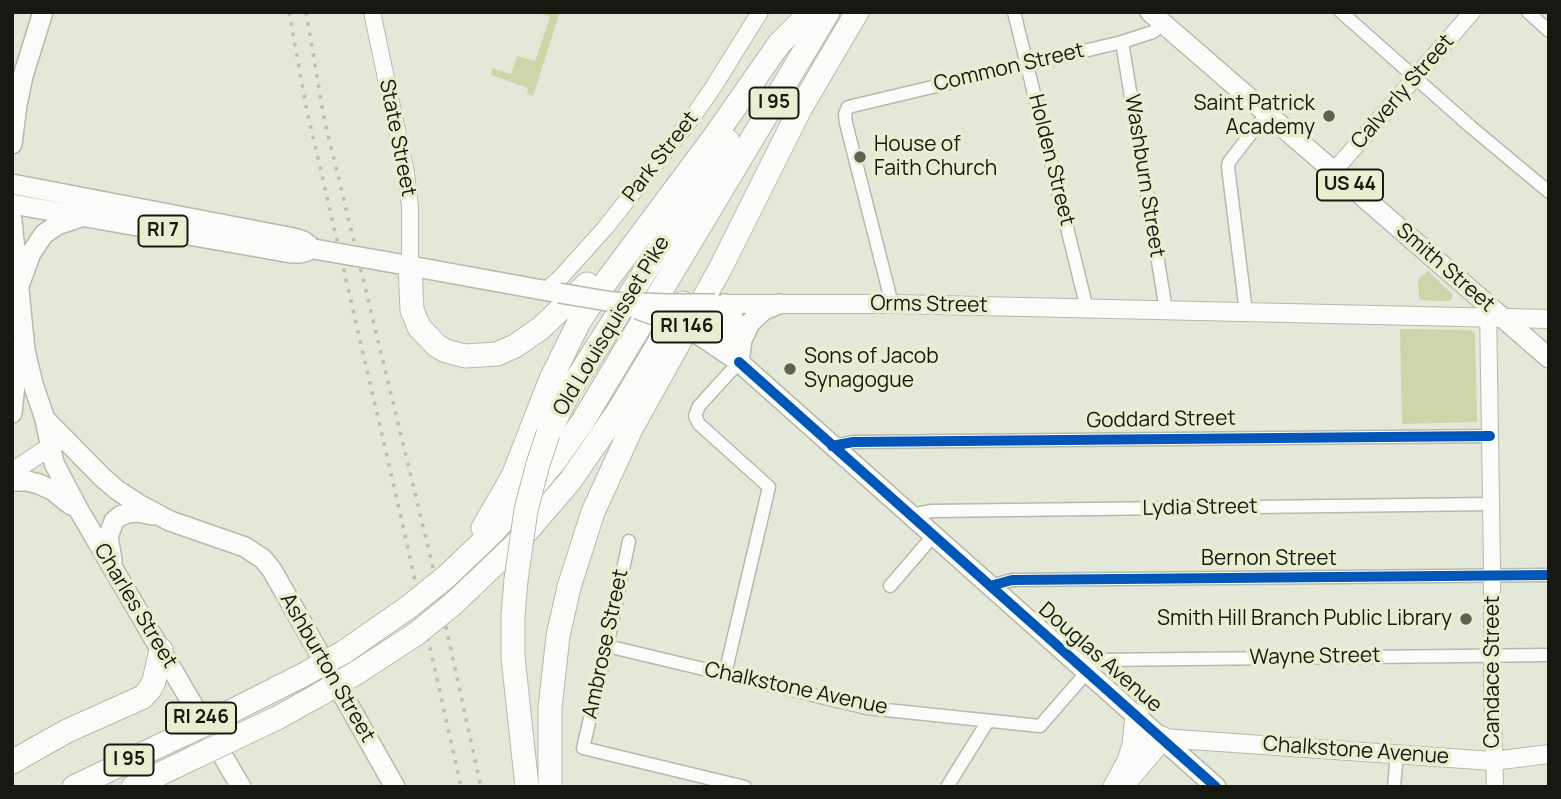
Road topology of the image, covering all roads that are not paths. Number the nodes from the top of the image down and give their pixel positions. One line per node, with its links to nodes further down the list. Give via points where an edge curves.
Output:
1 (43, 12): 18 (main road, via 23,76)
2 (372, 12): 27 (street, State Street, via 406,173)
3 (760, 12): 29 (street, Park Street, via 694,115)
4 (828, 12): 57 (highway, I 95, via 583,421 525,497)
5 (857, 12): 16 (highway, I 95)
6 (1014, 12): 14 (street, Holden Street)
7 (1341, 12): 15 (street)
8 (1472, 12): 15 (street, Calverly Street)
9 (1528, 12): 12 (street)
10 (804, 17): 25 (highway, via 779,44); 79 (highway, Old Louisquisset Pike / RI 146, bridge, via 582,370 548,434 526,510 513,615)
11 (1157, 18): 13 (street, Common Street, via 1153,32); 17 (main road, Smith Street / US 44)
12 (1549, 31)
13 (1122, 42): 14 (street, Common Street); 35 (street, Washburn Street)
14 (1027, 63): 33 (street, Common Street, via 848,107 846,123); 34 (street, Holden Street)
15 (1415, 78): 19 (street, Calverly Street); 21 (street)
16 (801, 107): 74 (highway, RI 146, via 720,269 631,429 593,512 558,636 550,708); 76 (highway, I 95, bridge, via 630,392 583,464 523,537 453,604 356,673 277,718)
17 (1268, 114): 19 (main road, Smith Street / US 44); 36 (street, via 1227,167)
18 (12, 144)
19 (1334, 171): 37 (main road, Smith Street / US 44)
20 (12, 184): 26 (main road, Orms Street / RI 7, via 294,238)
21 (1549, 192)
22 (12, 204): 23 (main road, Orms Street / RI 7)
23 (87, 217): 26 (main road, Orms Street / RI 7, via 291,253); 28 (main road, via 48,230 31,253)
24 (12, 220): 28 (main road, Charles Street / RI 246)
25 (650, 223): 27 (highway, via 541,328 497,354 455,354 424,334 412,310); 57 (highway, via 579,322 509,484)
26 (314, 249): 27 (main road, Orms Street / RI 7, bridge)
27 (410, 266): 29 (main road, Orms Street / RI 7)
28 (19, 287): 39 (main road, Charles Street / RI 246)
29 (552, 292): 30 (main road, Orms Street / RI 7, bridge)
30 (613, 302): 31 (main road, Orms Street / RI 7, bridge); 40 (main road, Douglas Avenue / RI 7, bridge, via 671,321)
31 (720, 304): 32 (main road, Orms Street); 40 (main road, via 733,317)
32 (779, 304): 33 (main road, Orms Street); 40 (main road, via 750,323)
33 (892, 304): 34 (main road, Orms Street)
34 (1087, 309): 35 (main road, Orms Street)
35 (1166, 310): 36 (main road, Orms Street)
36 (1246, 312): 37 (main road, Orms Street)
37 (1492, 314): 38 (main road, Orms Street); 41 (main road, Smith Street / US 44); 44 (street, Candace Street)
38 (1549, 319)
39 (23, 330): 42 (main road); 45 (main road, Charles Street / RI 246, via 28,367)
40 (732, 358): 46 (main road, Douglas Avenue / RI 7); 66 (street, via 695,415 699,424 769,487)
41 (1549, 358)
42 (13, 403): 43 (main road)
43 (12, 413)
44 (1490, 436): 46 (street, Goddard Street, via 853,442); 49 (street, Candace Street)
45 (57, 442): 47 (main road); 51 (main road, Charles Street / RI 246, via 54,463); 52 (main road, RI 246, via 117,490)
46 (832, 446): 50 (main road, Douglas Avenue / RI 7)
47 (12, 472)
48 (12, 481): 51 (main road, via 33,482 52,490)
49 (1491, 505): 50 (street, Lydia Street, via 932,511); 58 (street, Candace Street)
50 (910, 515): 53 (main road, Douglas Avenue / RI 7)
51 (82, 516): 55 (main road, Charles Street / RI 246)
52 (163, 518): 55 (main road, via 133,512 114,521 108,537); 78 (main road, Ashburton Street / RI 246, via 239,545 263,559)
53 (933, 536): 59 (street); 60 (main road, Douglas Avenue / RI 7)
54 (629, 541): 61 (street, Ambrose Street)
55 (114, 571): 62 (main road, Charles Street / RI 246)
56 (1549, 575): 58 (street, Bernon Street)
57 (447, 576): 75 (highway, I 95, bridge, via 344,652)
58 (1492, 576): 60 (street, Bernon Street, via 1012,580); 63 (street, Candace Street)
59 (890, 586)
60 (990, 586): 65 (main road, Douglas Avenue / RI 7)
61 (607, 646): 66 (street, Chalkstone Avenue); 80 (street, Ambrose Street, via 583,748)
62 (161, 650): 73 (highway, via 154,681 143,697); 77 (main road, Charles Street / RI 246)
63 (1492, 655): 64 (street, Wayne Street); 65 (street, Wayne Street, via 1099,660); 72 (street, Candace Street)
64 (1549, 655)
65 (1085, 670): 67 (main road, Douglas Avenue / RI 7); 68 (street, Chalkstone Avenue, via 1040,726)
66 (725, 674): 68 (street, Chalkstone Avenue, via 862,708)
67 (1137, 716): 69 (main road, Douglas Avenue / RI 7); 82 (highway, via 1136,739)
68 (988, 721): 81 (street)
69 (1163, 738): 70 (main road, Chalkstone Avenue); 82 (highway); 83 (main road, Douglas Avenue / RI 7)
70 (1396, 754): 72 (main road, Chalkstone Avenue); 84 (street)
71 (1549, 754): 72 (main road, Chalkstone Avenue)
72 (1493, 761): 85 (street, Candace Street)
73 (12, 762)
74 (551, 781)
75 (74, 787)
76 (133, 787)
77 (241, 787)
78 (395, 787)
79 (527, 787)
80 (745, 787)
81 (947, 787)
82 (1118, 787)
83 (1216, 787)
84 (1394, 787)
85 (1495, 787)

